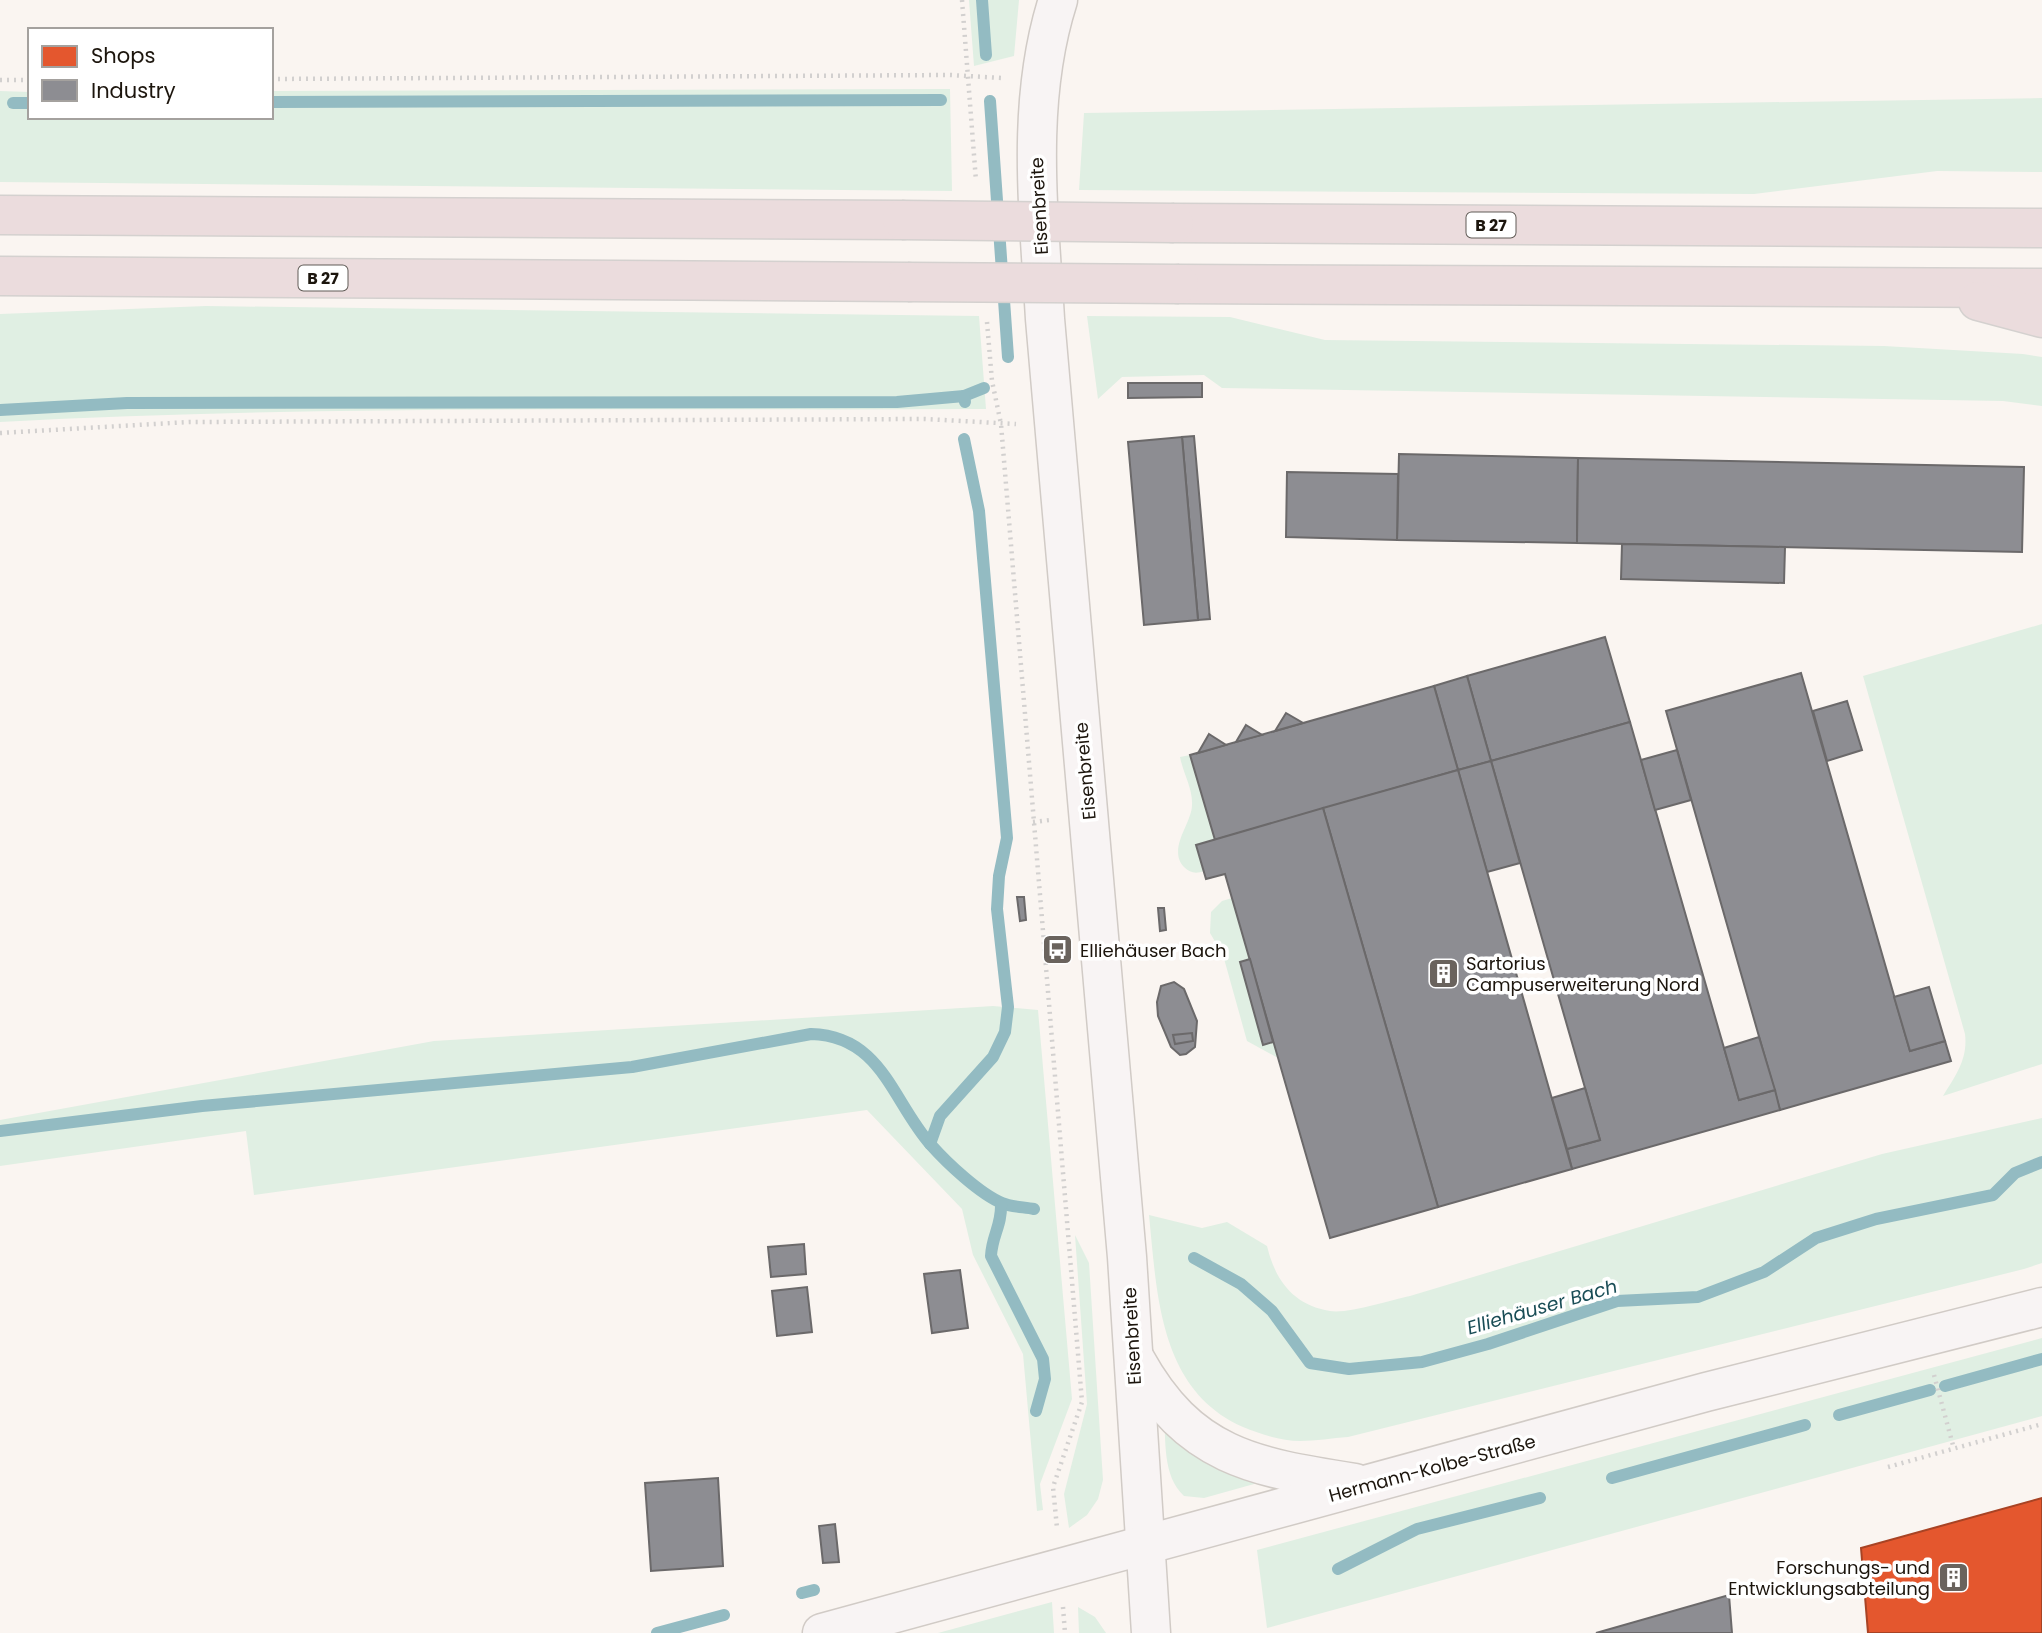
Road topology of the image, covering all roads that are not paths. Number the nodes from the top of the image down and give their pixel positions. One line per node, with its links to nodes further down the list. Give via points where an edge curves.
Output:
1 (1058, 0): 9 (main road, Eisenbreite, via 1047,34 1037,102 1037,181)
2 (0, 215): 3 (highway, B 27, bridge)
3 (2042, 228)
4 (0, 276): 5 (highway, B 27, bridge)
5 (1925, 286): 6 (highway, B 27); 7 (highway)
6 (2042, 288)
7 (2042, 318)
8 (2042, 1307): 10 (main road, Hermann-Kolbe-Straße, via 1706,1392)
9 (1134, 1357): 10 (main road, via 1159,1397 1214,1446 1261,1466); 11 (main road, Eisenbreite)
10 (1371, 1486): 11 (main road, Hermann-Kolbe-Straße)
11 (1144, 1545): 12 (main road, Hermann-Kolbe-Straße); 13 (main road, Eisenbreite)
12 (822, 1633)
13 (1151, 1633)

